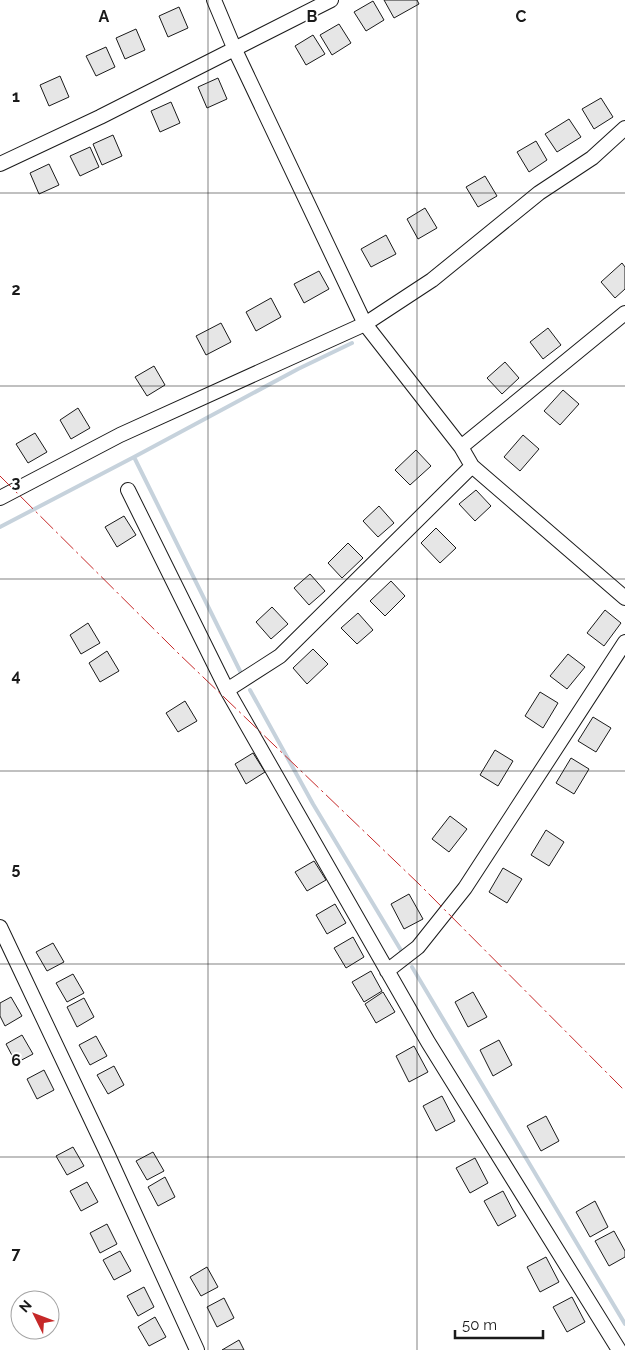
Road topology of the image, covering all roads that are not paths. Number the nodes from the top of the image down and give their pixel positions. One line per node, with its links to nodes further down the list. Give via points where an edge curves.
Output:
1 (214, 0): 3 (street)
2 (331, 0): 3 (street)
3 (235, 50): 5 (street); 7 (street)
4 (625, 128): 7 (street, via 592,158 539,193 432,280)
5 (0, 164)
6 (625, 313): 8 (street)
7 (365, 324): 8 (street); 11 (street, via 120,435)
8 (461, 447): 9 (street)
9 (472, 466): 12 (street); 14 (street, via 280,656)
10 (128, 490): 14 (street)
11 (0, 498)
12 (625, 598)
13 (625, 642): 16 (street, via 465,888 418,947)
14 (227, 690): 16 (street)
15 (0, 927): 17 (street)
16 (387, 971): 18 (street)
17 (197, 1350)
18 (619, 1350)

